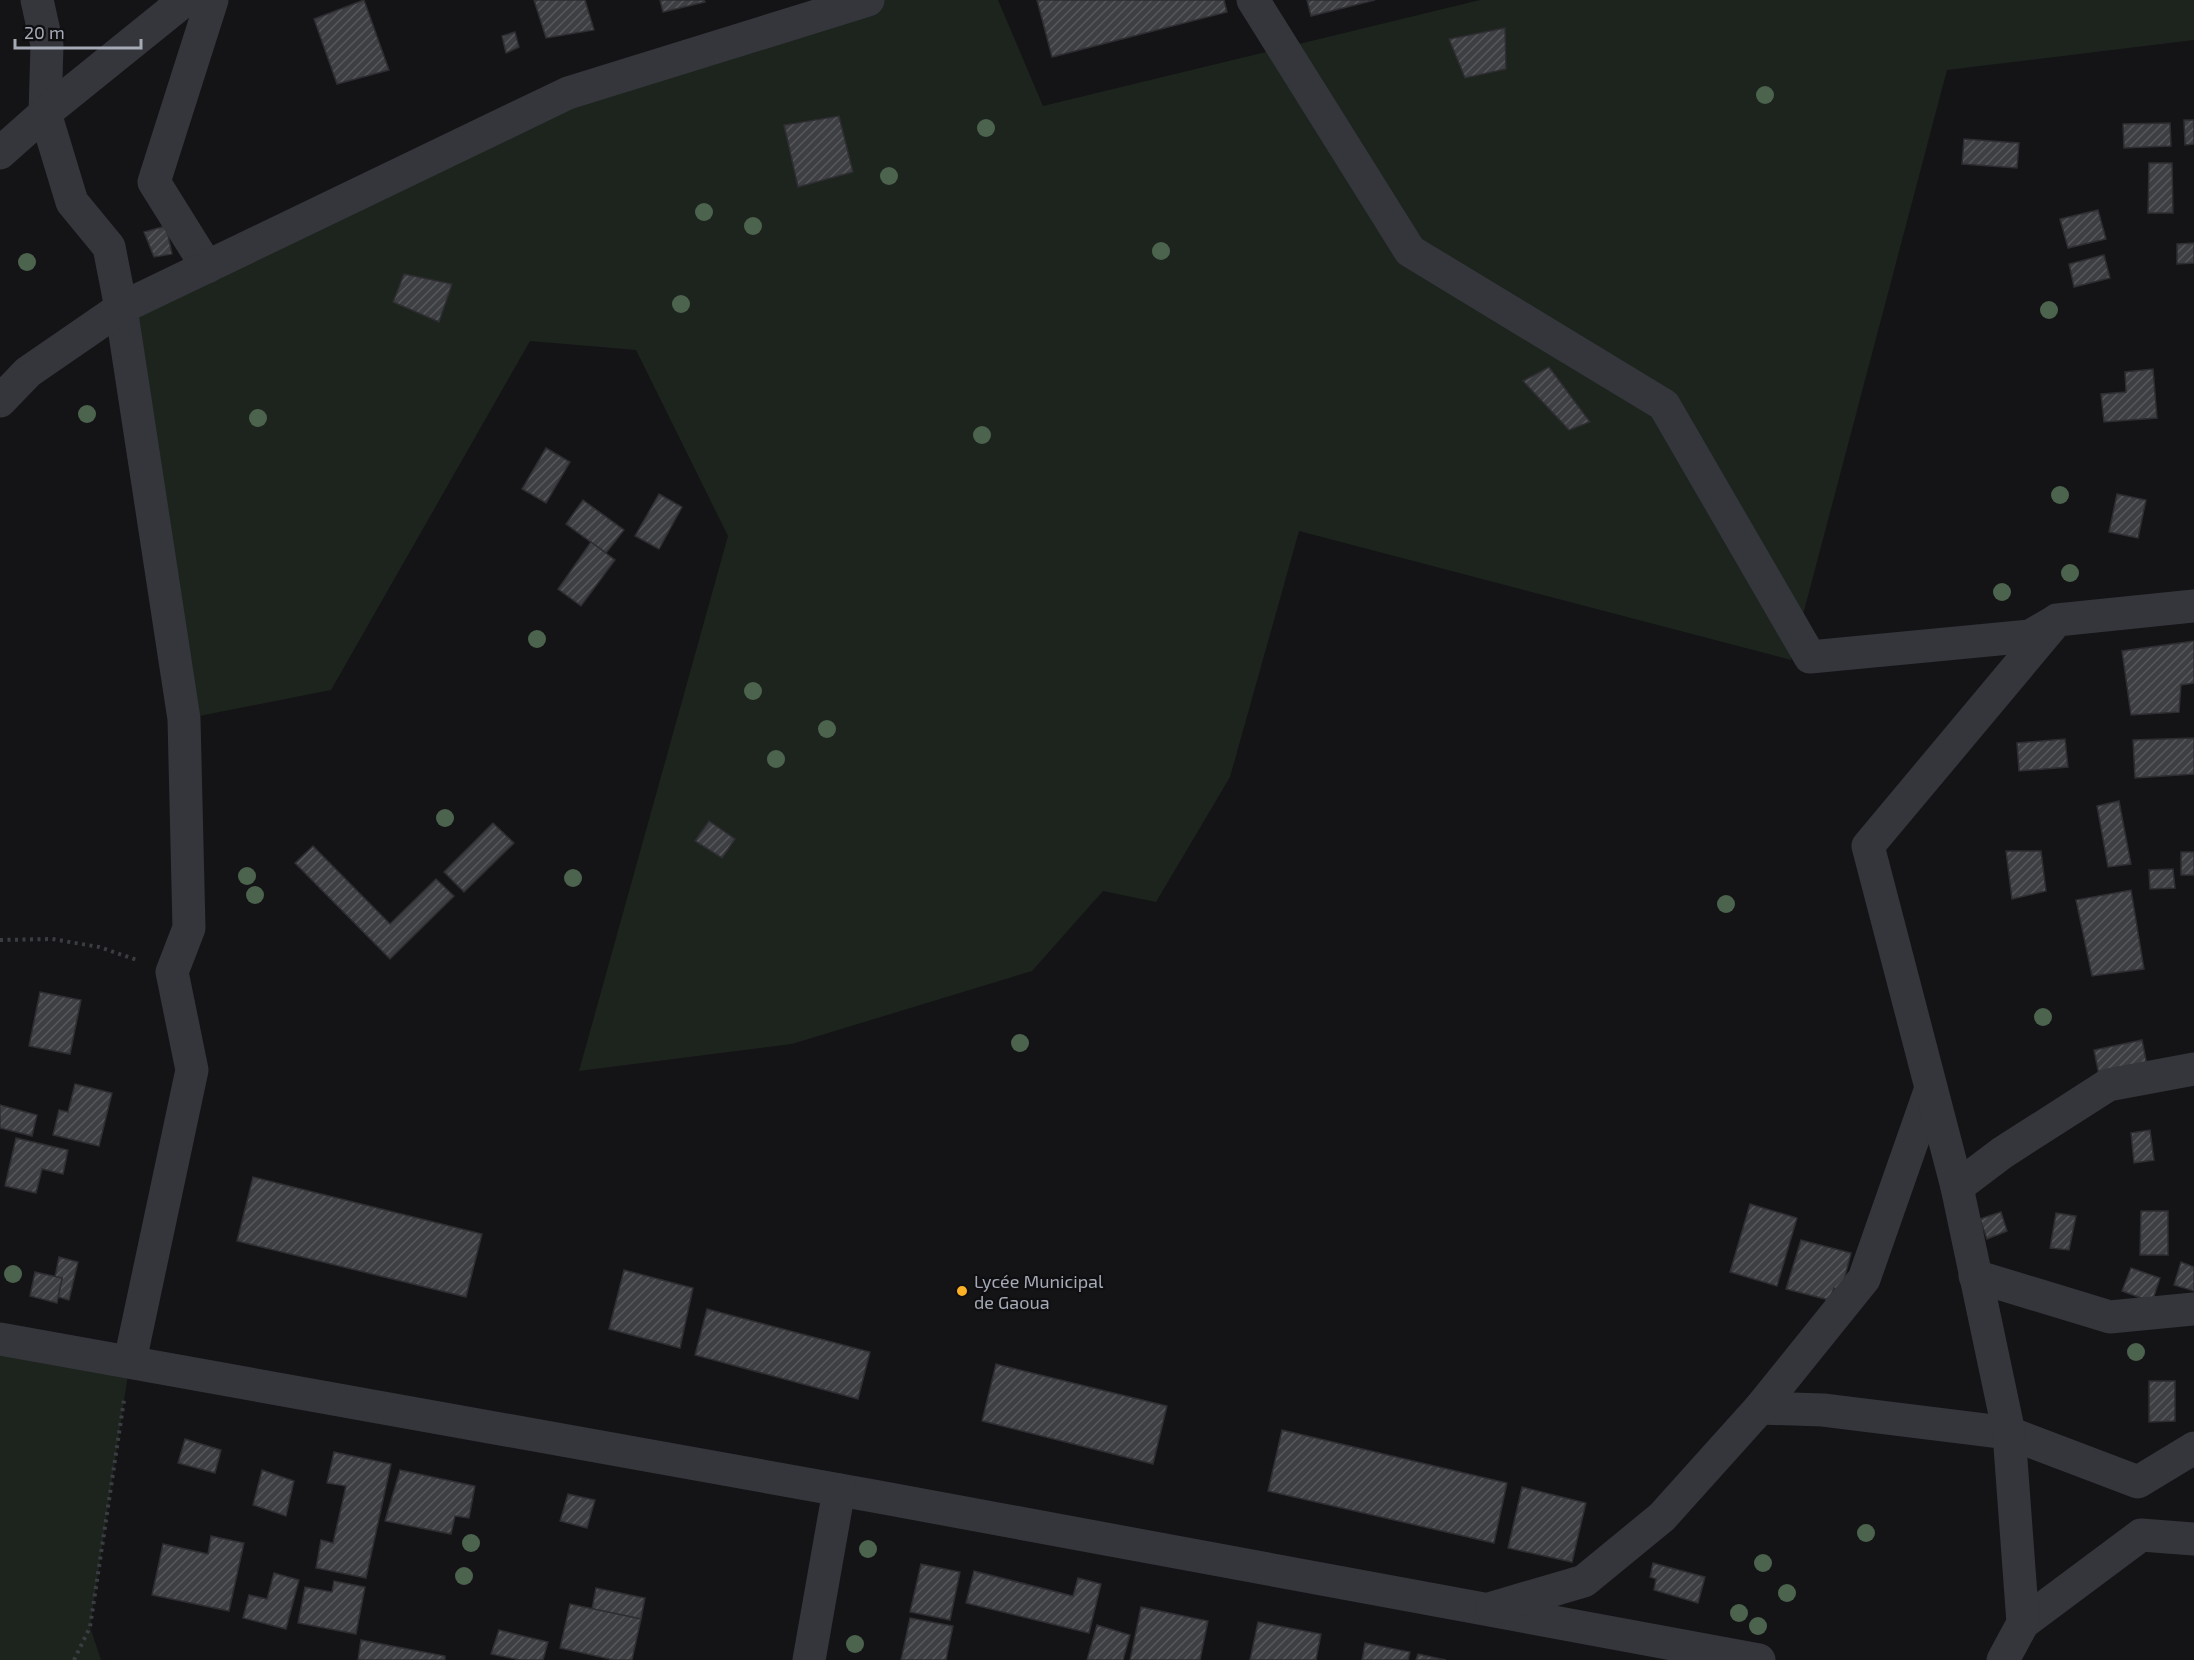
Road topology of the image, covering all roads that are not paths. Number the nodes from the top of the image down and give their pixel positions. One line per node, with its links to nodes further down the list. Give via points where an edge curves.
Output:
1 (37, 0): 6 (street, via 47,45)
2 (185, 0): 6 (street)
3 (212, 0): 8 (street, via 154,182)
4 (868, 0): 8 (street, via 568,93)
5 (1253, 0): 12 (street, via 1410,251 1664,405 1810,657 2030,636)
6 (45, 113): 7 (street); 9 (street, via 72,202 108,247)
7 (0, 153)
8 (207, 267): 9 (street)
9 (121, 309): 10 (street, via 28,372); 19 (street, via 184,719 189,928 172,972 192,1070)
10 (0, 401)
11 (2194, 606): 12 (street)
12 (2057, 620): 14 (street, via 1868,846)
13 (2194, 1070): 15 (street, via 2108,1085)
14 (1931, 1088): 15 (street); 20 (street, via 1864,1279)
15 (1957, 1187): 16 (street)
16 (1975, 1276): 17 (street, via 2110,1317); 21 (street)
17 (2194, 1309)
18 (0, 1339): 19 (street)
19 (130, 1361): 23 (street)
20 (1760, 1408): 21 (street, via 1823,1410); 25 (street, via 1662,1517 1584,1581)
21 (2009, 1433): 22 (street, via 2138,1482); 26 (street)
22 (2194, 1448)
23 (839, 1490): 25 (street); 27 (street)
24 (2194, 1539): 26 (street, via 2140,1535)
25 (1485, 1610): 28 (street)
26 (2023, 1623): 29 (street)
27 (809, 1660)
28 (1759, 1660)
29 (2003, 1660)

